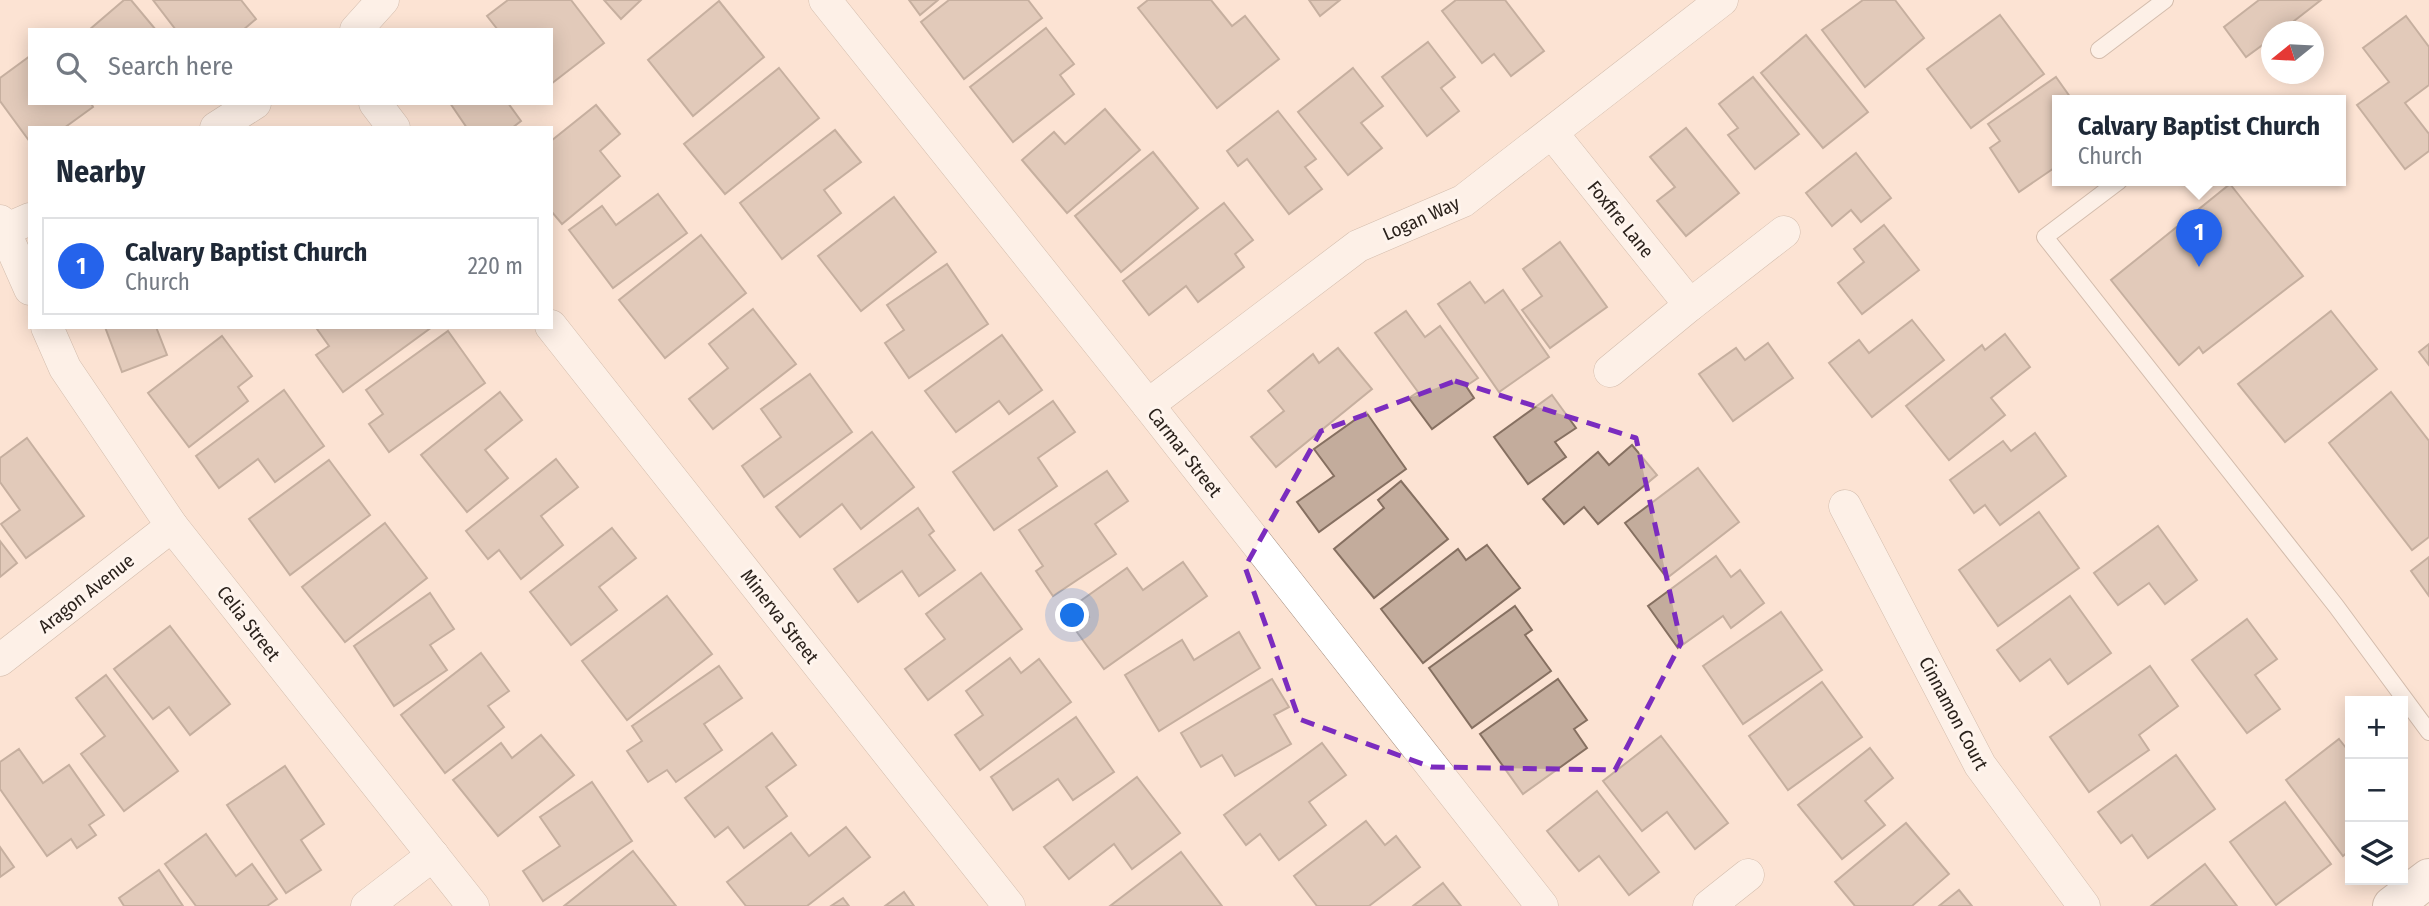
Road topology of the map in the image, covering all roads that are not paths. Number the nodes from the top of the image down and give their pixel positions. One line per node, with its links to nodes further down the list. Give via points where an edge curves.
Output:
1 (383, 0): 5 (street)
2 (825, 0): 20 (street, Carmar Street)
3 (1722, 0): 11 (street, Logan Way)
4 (2165, 0): 6 (lane)
5 (358, 28)
6 (2099, 50)
7 (253, 105): 9 (street)
8 (377, 105): 10 (street)
9 (219, 126)
10 (392, 126)
11 (1552, 133): 16 (street, Foxfire Lane); 20 (street, Logan Way, via 1463,201 1358,246)
12 (2112, 186): 24 (lane, via 2045,237 2336,606)
13 (8, 226): 15 (street)
14 (1784, 232): 16 (street)
15 (28, 283)
16 (1690, 306): 19 (street)
17 (48, 329): 22 (street, Celia Street, via 65,368)
18 (553, 329): 31 (street, Minerva Street)
19 (1611, 371)
20 (1148, 405): 32 (street, Carmar Street)
21 (1845, 506): 34 (street, Cinnamon Court, via 1980,765)
22 (172, 526): 23 (street, Aragon Avenue); 25 (street, Celia Street)
23 (0, 660)
24 (2429, 732)
25 (433, 855): 29 (street); 30 (street, Celia Street)
26 (1748, 875): 33 (street)
27 (2429, 877): 28 (street)
28 (2398, 904)
29 (368, 906)
30 (472, 906)
31 (1009, 906)
32 (1542, 906)
33 (1709, 906)
34 (2084, 906)

